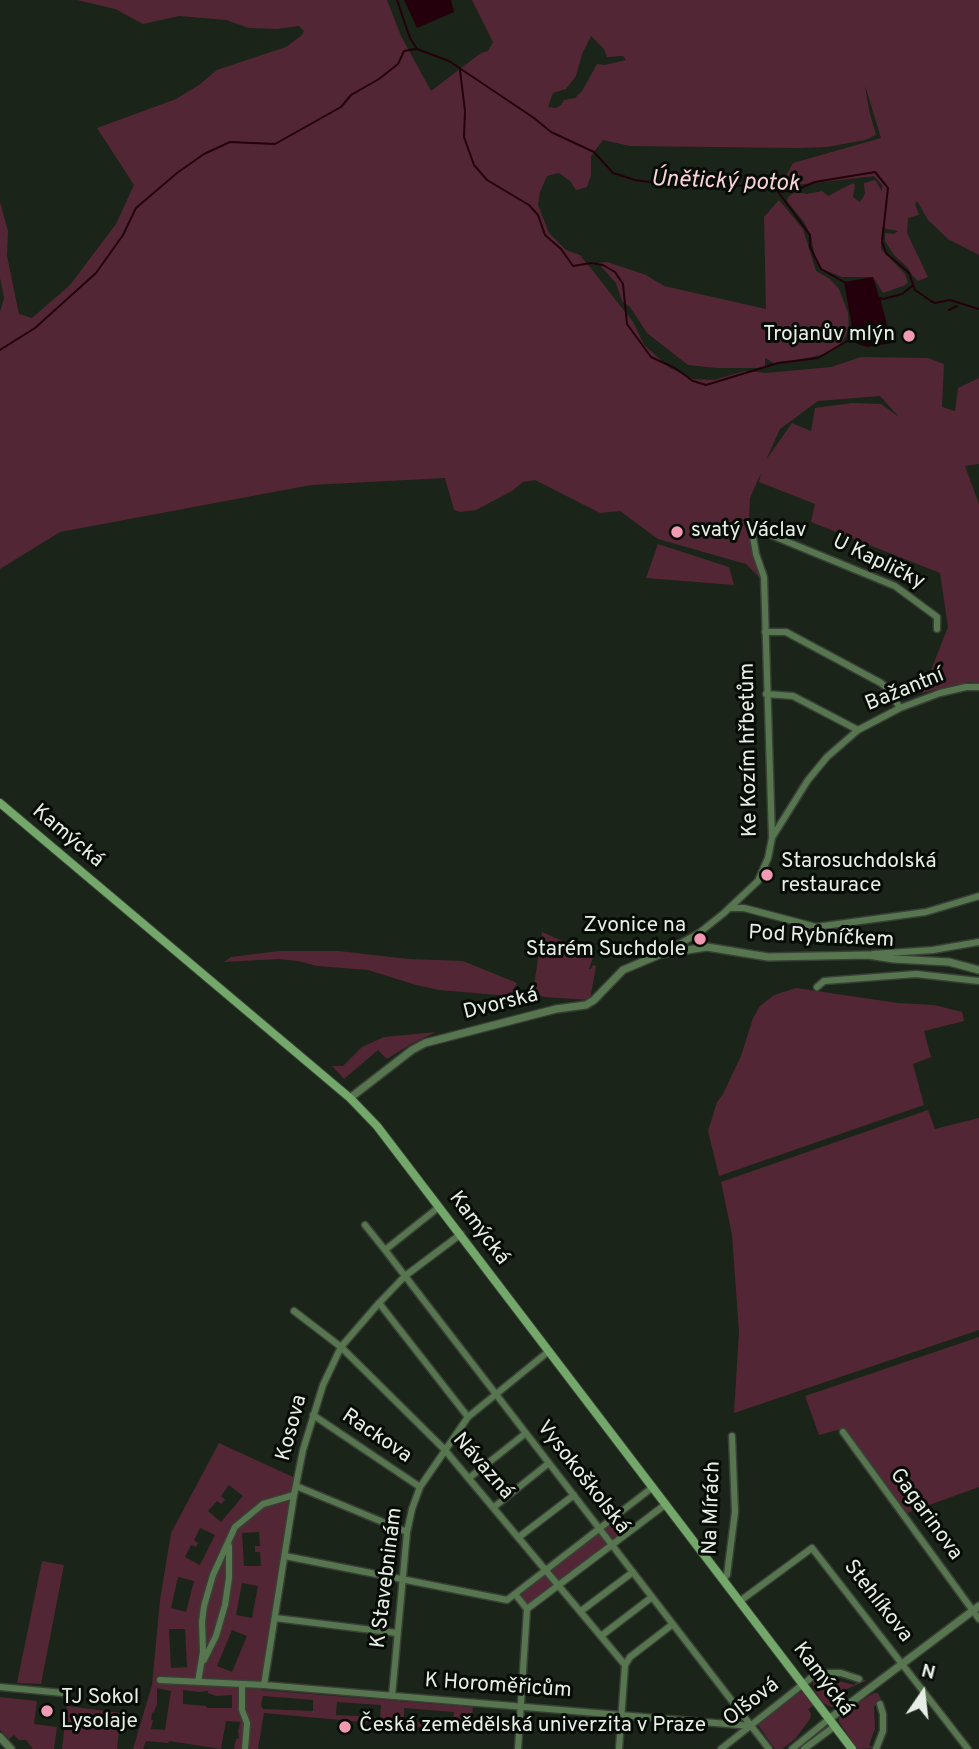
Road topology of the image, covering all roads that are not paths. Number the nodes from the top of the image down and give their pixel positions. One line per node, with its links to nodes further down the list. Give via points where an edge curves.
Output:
1 (753, 537): 2 (street, U Kapličky, via 760,530 895,586 937,617); 3 (street, Ke Kozím hřbetům, via 764,578)
2 (937, 629)
3 (765, 632): 5 (street, Ke Kozím hřbetům); 6 (street, via 786,632 881,683)
4 (979, 687): 6 (street, Bažantní, via 940,693)
5 (766, 694): 7 (street, via 793,696); 9 (street, Ke Kozím hřbetům)
6 (900, 708): 7 (street, Bažantní)
7 (858, 730): 9 (street, Bažantní, via 808,780)
8 (0, 803): 18 (main road, Kamýcká)
9 (772, 838): 11 (street, Ke Kozím hřbetům, via 758,881)
10 (979, 896): 11 (street, via 926,912 816,927)
11 (730, 908): 13 (street, Ke Kozím hřbetům, via 699,933)
12 (979, 942): 14 (street)
13 (661, 954): 14 (street, Pod Rybníčkem, via 707,947 768,957); 18 (street, Dvorská, via 623,970 586,1006 556,1009 425,1043)
14 (868, 955): 15 (street, Pod Rybníčkem, via 949,962)
15 (979, 970)
16 (979, 981): 17 (street, via 916,974 824,981)
17 (817, 987)
18 (350, 1098): 19 (main road, Kamýcká)
19 (439, 1207): 21 (main road, Kamýcká); 22 (street)
20 (365, 1225): 22 (street, Vysokoškolská)
21 (461, 1234): 23 (street, Kosova); 27 (main road, Kamýcká)
22 (385, 1251): 23 (street, Vysokoškolská)
23 (405, 1276): 24 (street, Kosova); 28 (street, Vysokoškolská)
24 (379, 1303): 26 (street, Kosova); 30 (street)
25 (294, 1311): 26 (street, Návazná)
26 (341, 1347): 29 (street, Kosova); 34 (street, Návazná)
27 (549, 1350): 28 (street, K Stavebninám); 39 (main road, Kamýcká)
28 (495, 1393): 30 (street, K Stavebninám); 32 (street, Vysokoškolská)
29 (313, 1415): 37 (street, Kosova); 38 (street, Rackova)
30 (468, 1417): 34 (street, K Stavebninám)
31 (843, 1432): 60 (street, Gagarinova)
32 (526, 1433): 35 (street, Vysokoškolská); 36 (street)
33 (732, 1436): 55 (street, Na Mírách, via 735,1512)
34 (444, 1449): 36 (street, Návazná); 38 (street, K Stavebninám)
35 (549, 1464): 41 (street, Vysokoškolská); 43 (street)
36 (469, 1478): 43 (street, Návazná)
37 (296, 1486): 40 (street, Kosova); 45 (street)
38 (420, 1487): 45 (street, K Stavebninám)
39 (653, 1487): 42 (main road, Kamýcká); 44 (street)
40 (294, 1495): 47 (street, via 250,1512 235,1527); 49 (street, Kosova)
41 (574, 1495): 44 (street, Vysokoškolská); 46 (street)
42 (666, 1503): 48 (street); 55 (main road, Kamýcká)
43 (494, 1507): 46 (street, Návazná)
44 (599, 1528): 48 (street, Vysokoškolská); 50 (street)
45 (407, 1532): 53 (street, K Stavebninám)
46 (519, 1537): 50 (street, Návazná)
47 (230, 1541): 52 (street); 54 (street)
48 (612, 1545): 51 (street, Vysokoškolská); 56 (street)
49 (285, 1556): 53 (street); 63 (street, Kosova)
50 (546, 1569): 56 (street, Návazná); 57 (street)
51 (633, 1572): 58 (street, Vysokoškolská); 62 (street)
52 (214, 1573): 54 (street, via 224,1571); 65 (street)
53 (402, 1577): 57 (street, via 507,1600); 68 (street, K Stavebninám)
54 (229, 1578): 67 (street)
55 (723, 1579): 59 (main road, Kamýcká)
56 (559, 1585): 61 (street); 62 (street, Návazná)
57 (515, 1594): 61 (street)
58 (652, 1597): 66 (street, Vysokoškolská); 69 (street)
59 (740, 1601): 70 (street, Stehlíkova, via 812,1548); 77 (main road, Kamýcká)
60 (976, 1608): 64 (street, Gagarinova); 70 (street)
61 (527, 1609): 83 (street)
62 (581, 1611): 69 (street, Návazná)
63 (275, 1618): 68 (street); 78 (street, Kosova)
64 (979, 1619)
65 (202, 1622): 67 (street, via 206,1634); 71 (street)
66 (673, 1624): 72 (street); 86 (street, Vysokoškolská)
67 (219, 1628): 71 (street)
68 (397, 1633): 81 (street, K Stavebninám)
69 (601, 1636): 72 (street, Návazná)
70 (903, 1664): 85 (street); 99 (street, Stehlíkova)
71 (201, 1665): 75 (street)
72 (625, 1665): 84 (street)
73 (859, 1679): 77 (street, Olšová, via 831,1672)
74 (160, 1680): 75 (street, K Horoměřicům)
75 (198, 1682): 76 (street, K Horoměřicům)
76 (242, 1684): 78 (street, K Horoměřicům); 90 (street)
77 (803, 1684): 85 (main road, Kamýcká); 86 (street, Olšová)
78 (264, 1685): 81 (street, K Horoměřicům)
79 (0, 1687): 80 (street)
80 (63, 1693)
81 (391, 1696): 83 (street, K Horoměřicům)
82 (880, 1704): 98 (street, via 883,1731)
83 (521, 1706): 84 (street, K Horoměřicům); 91 (street)
84 (622, 1714): 86 (street, K Horoměřicům); 92 (street)
85 (829, 1719): 87 (main road, Kamýcká); 95 (street)
86 (751, 1726): 93 (street, Olšová); 94 (street, Vysokoškolská)
87 (835, 1727): 96 (street); 97 (main road, Kamýcká)
88 (0, 1737): 89 (street)
89 (11, 1749)
90 (245, 1749)
91 (518, 1749)
92 (619, 1749)
93 (721, 1749)
94 (769, 1749)
95 (792, 1749)
96 (804, 1749)
97 (852, 1749)
98 (876, 1749)
99 (968, 1749)

